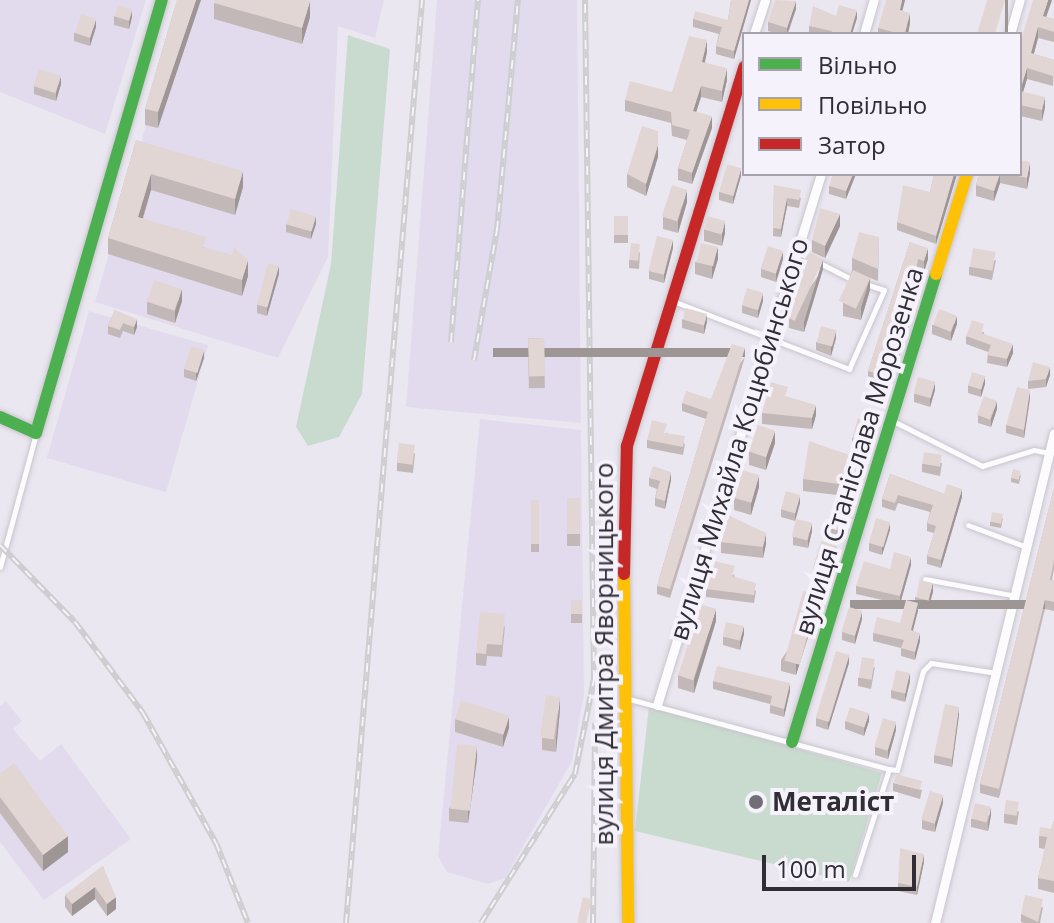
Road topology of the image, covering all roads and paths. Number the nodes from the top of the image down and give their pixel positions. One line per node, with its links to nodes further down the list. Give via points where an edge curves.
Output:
1 (162, 0): 9 (street)
2 (765, 0): 5 (street)
3 (874, 0): 6 (street)
4 (1020, 0): 7 (street)
5 (755, 32)
6 (865, 32)
7 (1011, 32)
8 (742, 74): 14 (street, вулиця Дмитра Яворницького)
9 (121, 142): 10 (lane); 18 (street)
10 (136, 147)
11 (820, 176): 13 (street, вулиця Михайла Коцюбинського)
12 (966, 176): 17 (street, вулиця Станіслава Морозенка)
13 (797, 252): 15 (street, вулиця Михайла Коцюбинського); 15 (lane, via 884,290 849,369 785,348)
14 (672, 301): 15 (lane); 27 (street, вулиця Дмитра Яворницького, via 627,446)
15 (770, 333): 28 (street, вулиця Михайла Коцюбинського)
16 (0, 417): 18 (street)
17 (892, 420): 20 (lane, via 982,466 1034,450); 29 (street, вулиця Станіслава Морозенка)
18 (36, 433): 23 (lane)
19 (1054, 433): 20 (street)
20 (1049, 453): 22 (street)
21 (968, 525): 22 (lane)
22 (1024, 546): 25 (street)
23 (0, 567)
24 (925, 579): 25 (lane)
25 (1011, 595): 26 (street)
26 (990, 672): 30 (lane, via 931,663 923,671 897,770); 33 (street)
27 (621, 697): 28 (lane); 32 (street, вулиця Дмитра Яворницького)
28 (657, 705): 29 (lane)
29 (792, 742): 30 (lane)
30 (889, 769): 31 (lane)
31 (855, 875)
32 (628, 923)
33 (935, 923)

